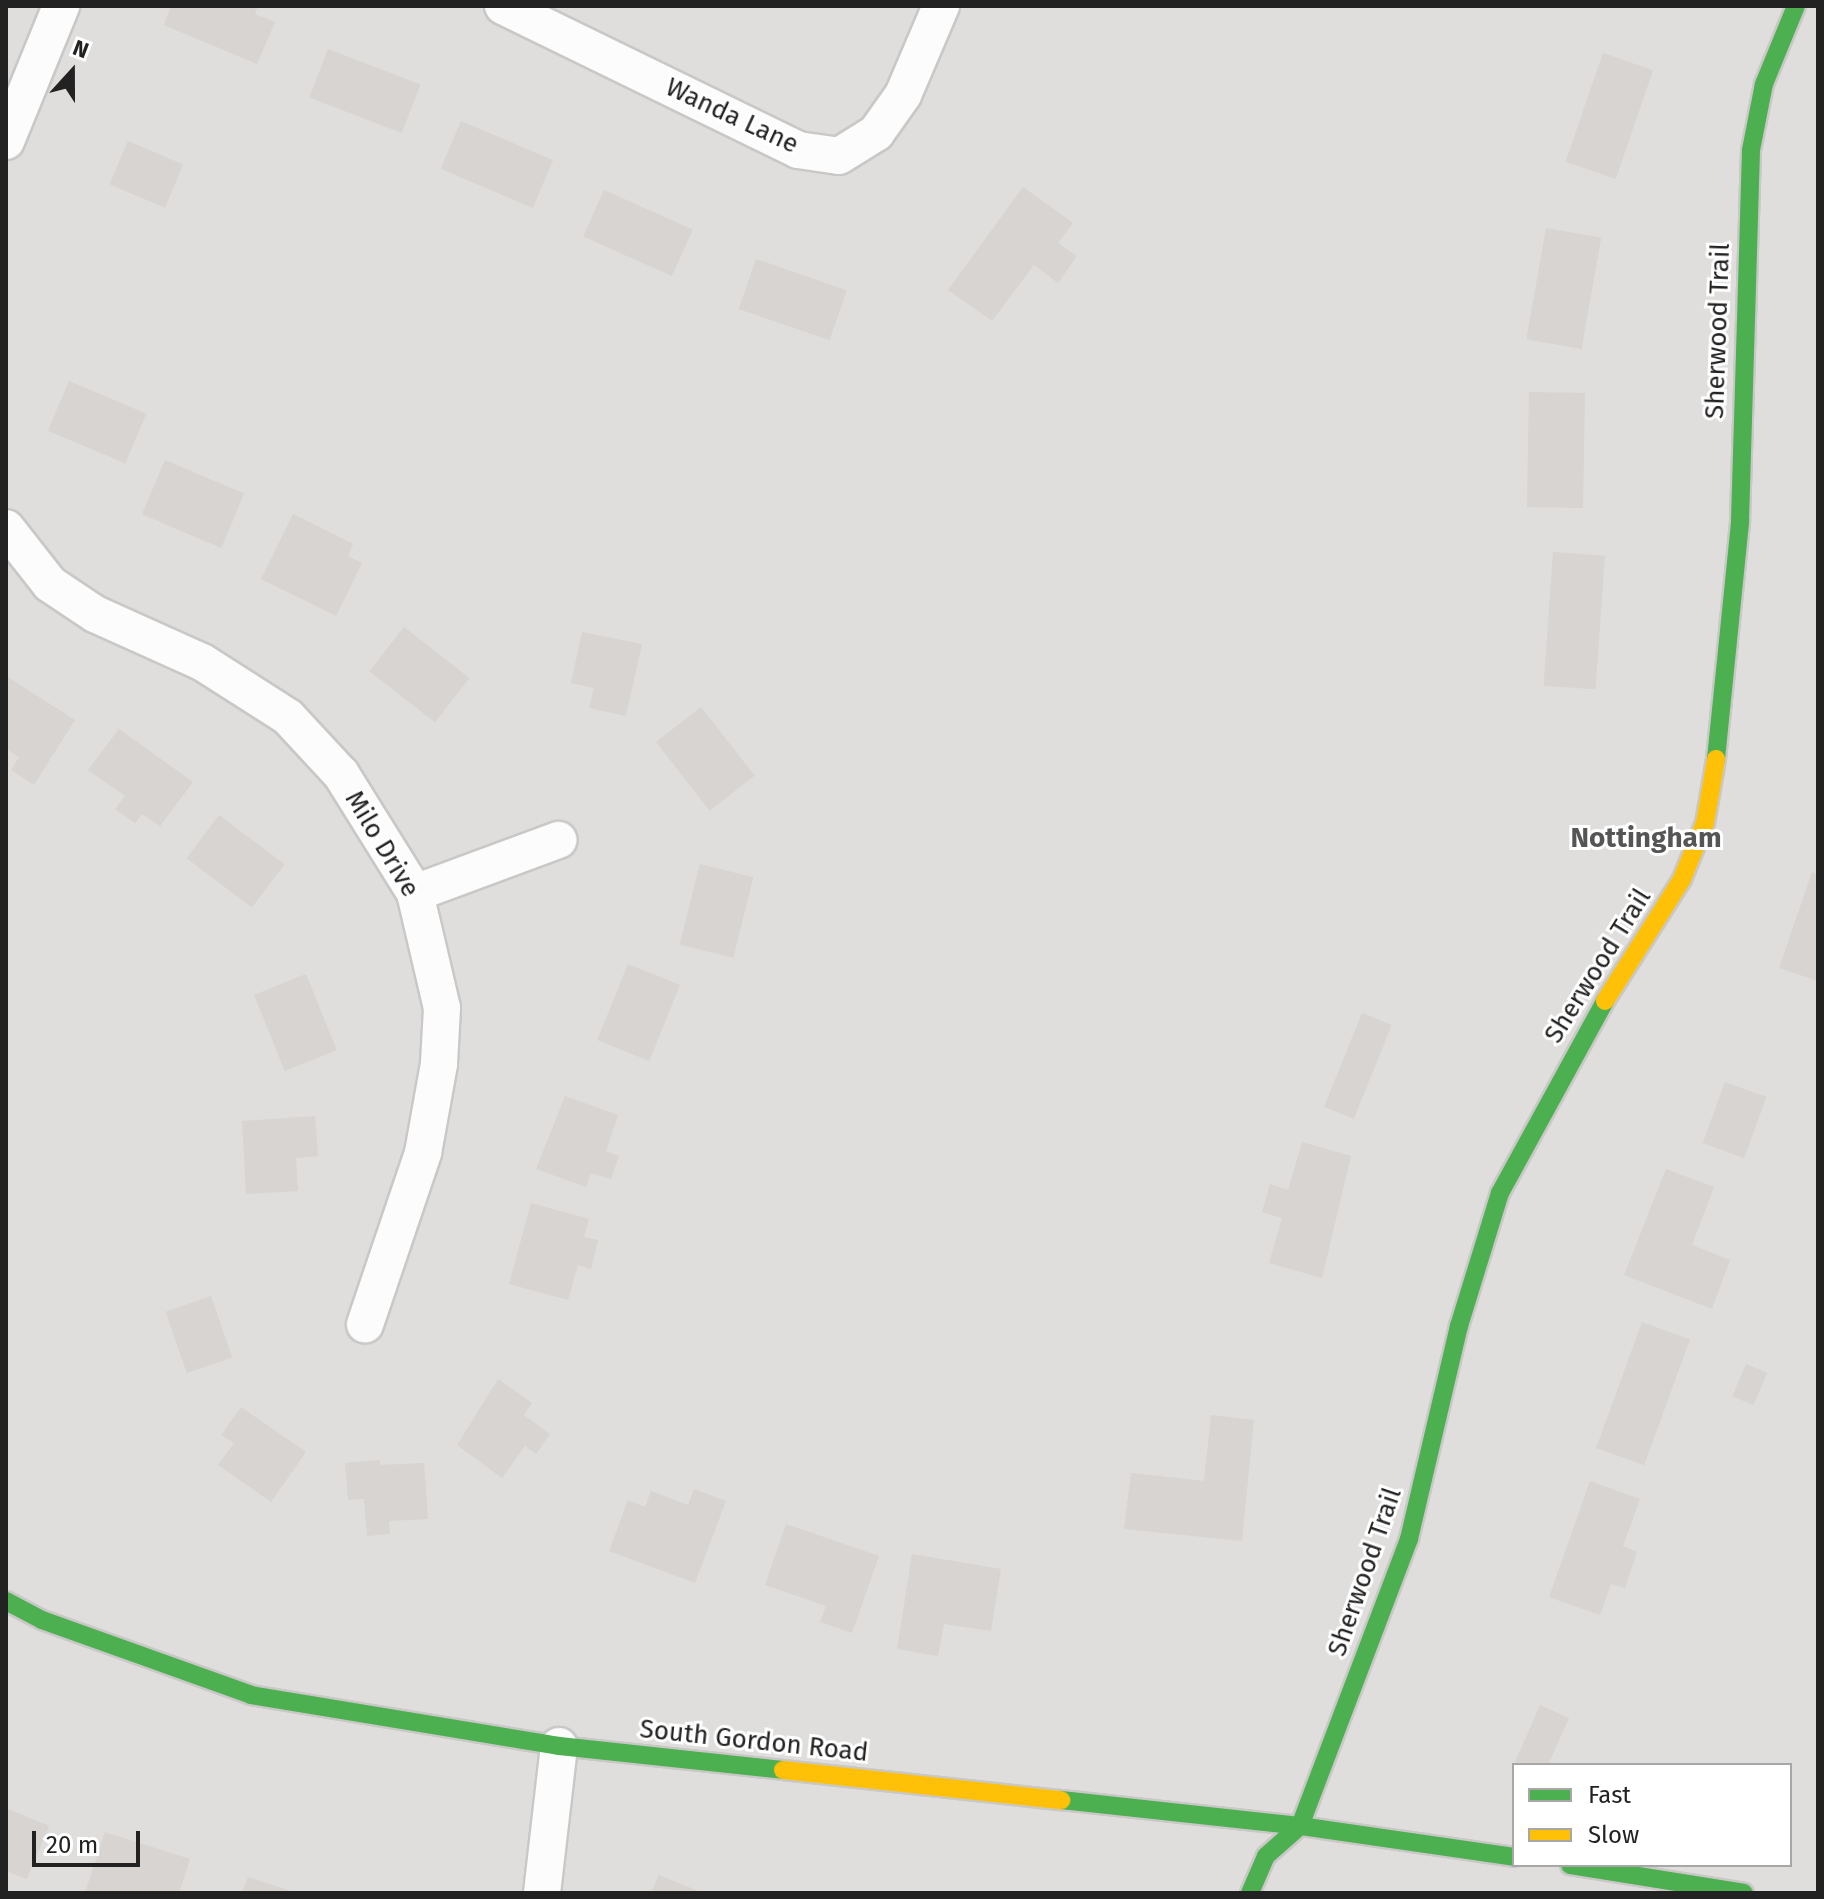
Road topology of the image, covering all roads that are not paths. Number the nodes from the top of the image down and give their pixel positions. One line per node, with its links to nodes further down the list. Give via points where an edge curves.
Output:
1 (61, 6): 5 (street)
2 (503, 6): 3 (street, Wanda Lane, via 798,150 839,156 876,133 903,95)
3 (941, 6)
4 (1796, 6): 12 (street, Sherwood Trail, via 1764,84 1751,150 1740,521 1716,763 1705,823 1682,879 1578,1044 1500,1193 1459,1326 1409,1539)
5 (6, 141)
6 (6, 528): 8 (street, Milo Drive, via 50,584 95,614 202,662 288,717 341,774)
7 (558, 840): 8 (street)
8 (415, 893): 9 (street, Milo Drive, via 442,1008 439,1064 423,1153)
9 (365, 1324)
10 (6, 1601): 11 (street, South Gordon Road, via 42,1620 251,1695)
11 (559, 1746): 12 (street, South Gordon Road); 15 (street)
12 (1300, 1826): 13 (street, South Gordon Road); 16 (street, via 1266,1856)
13 (1512, 1857)
14 (1582, 1867): 17 (street)
15 (542, 1893)
16 (1250, 1893)
17 (1744, 1893)

